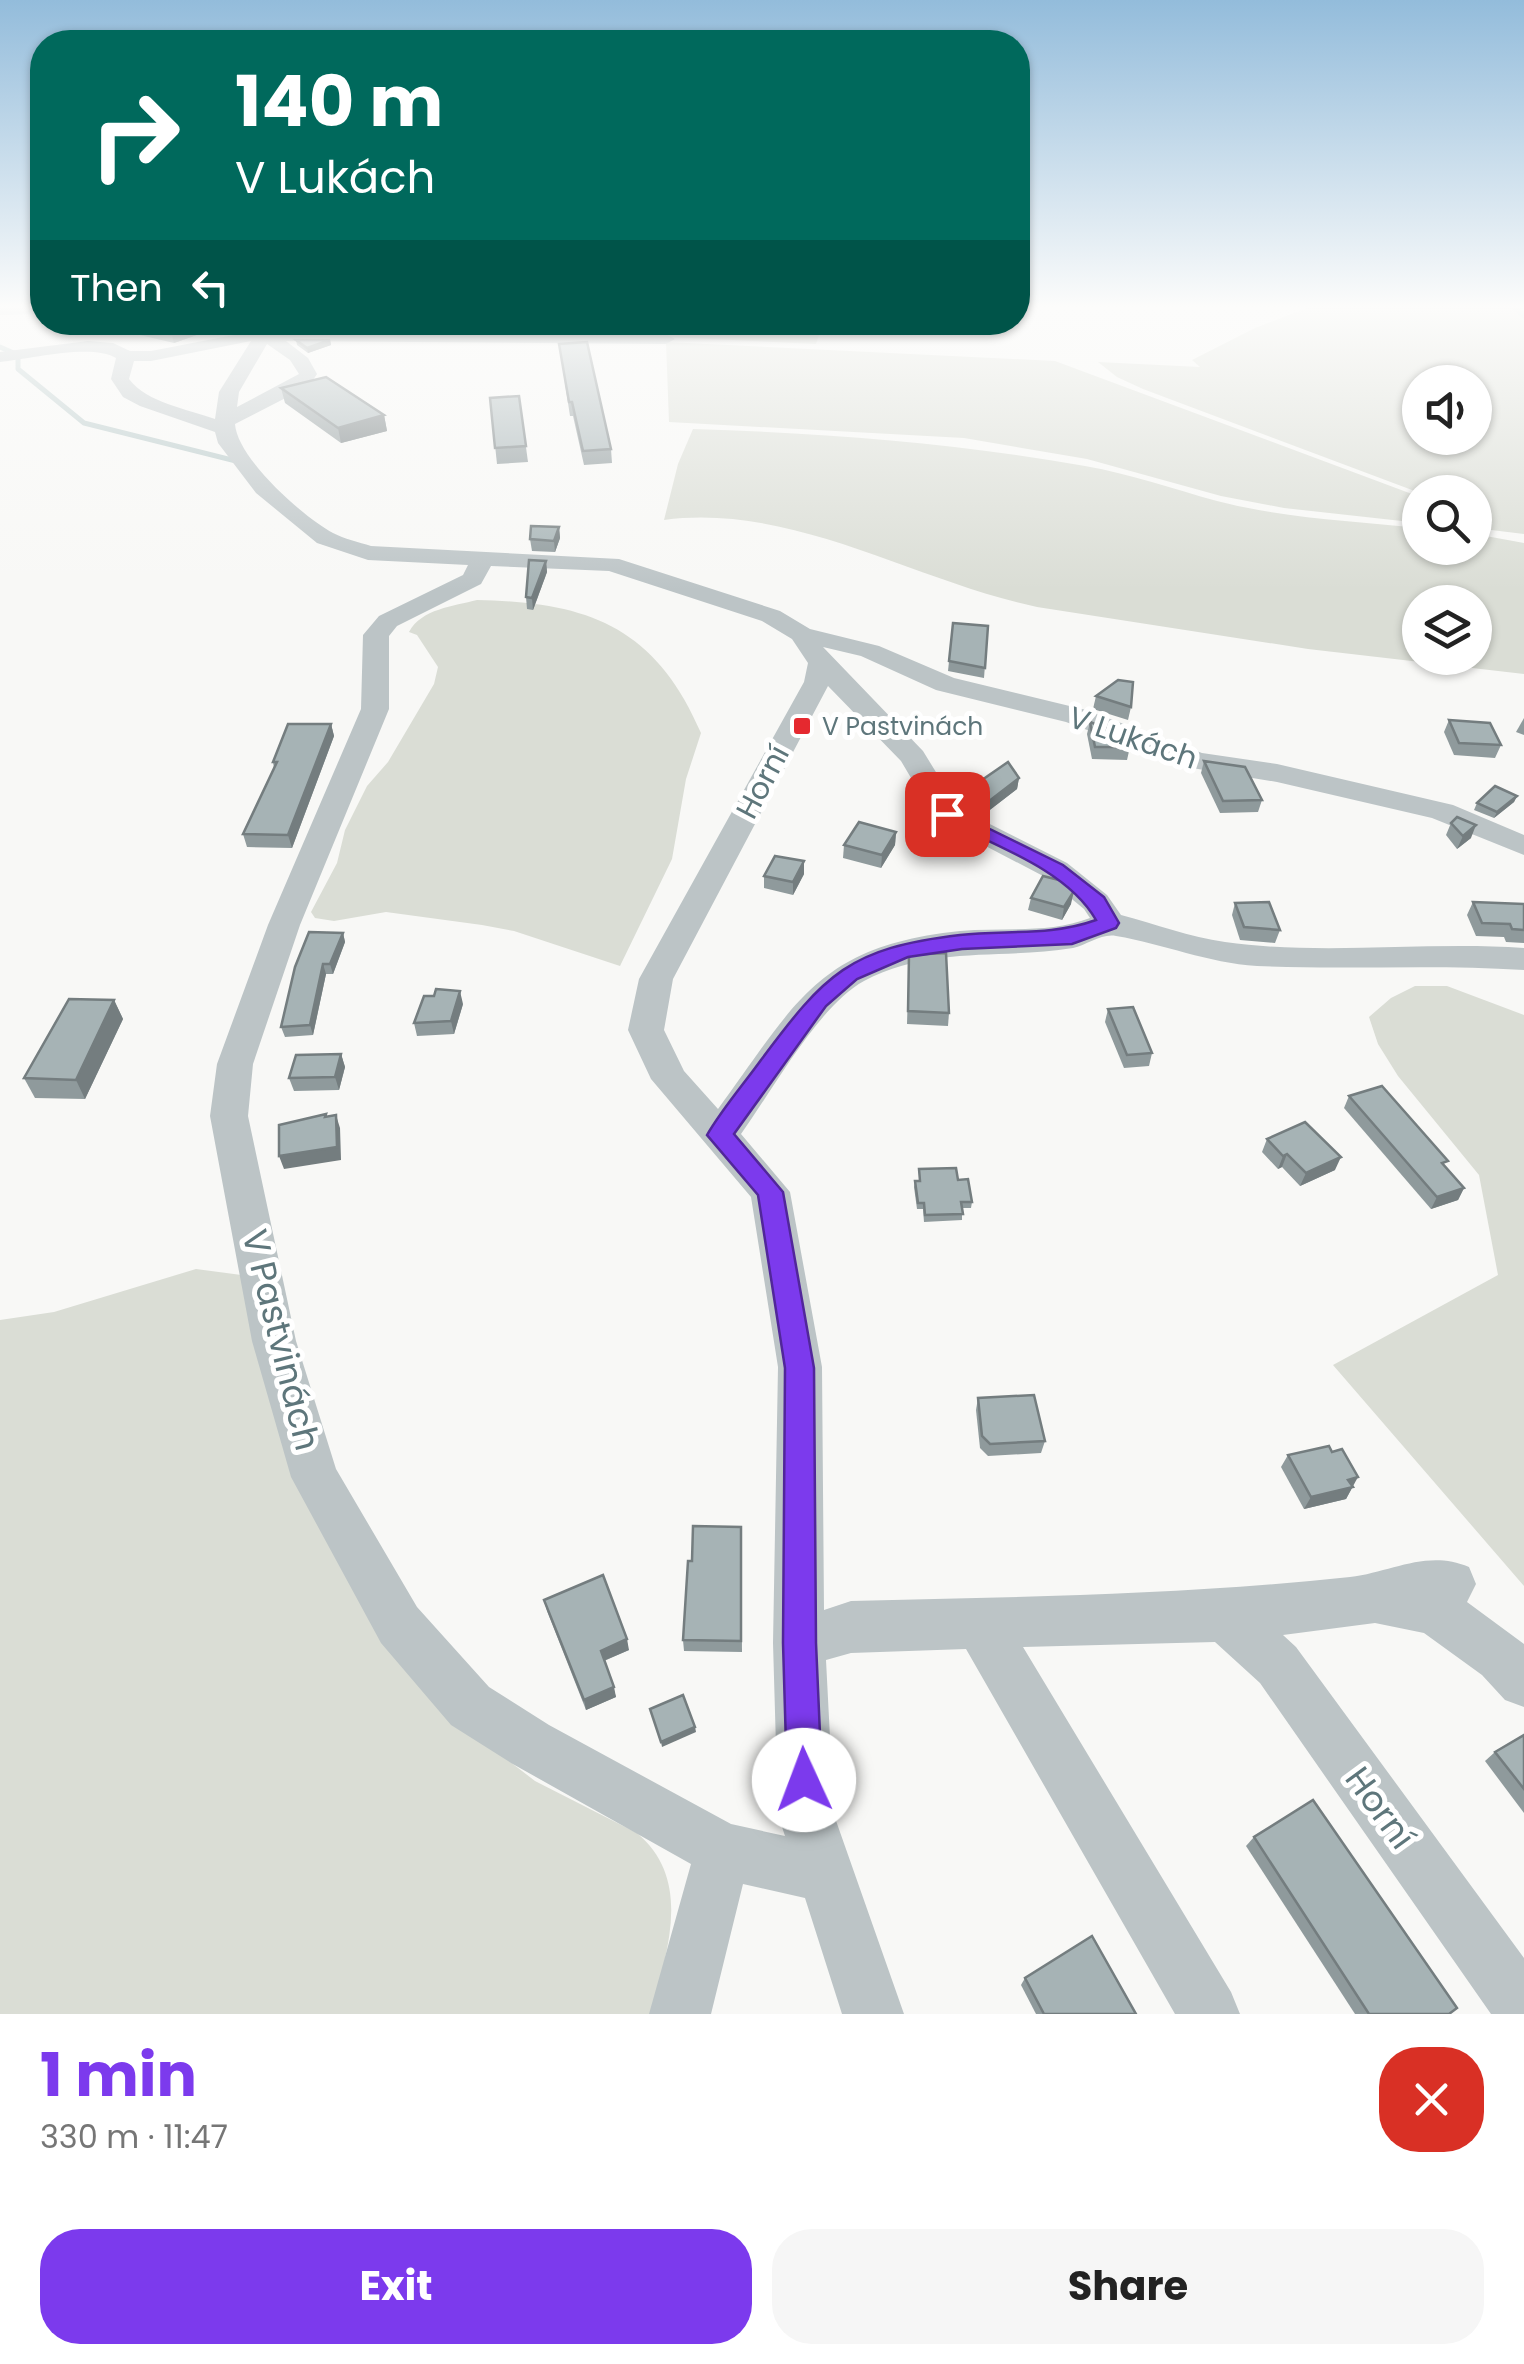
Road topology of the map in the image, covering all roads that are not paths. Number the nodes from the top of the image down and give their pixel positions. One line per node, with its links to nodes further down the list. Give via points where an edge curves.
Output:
1 (158, 402): 4 (street)
2 (226, 402): 4 (street)
3 (265, 402): 4 (street)
4 (225, 424): 5 (street, via 228,443 264,488 325,538 368,553)
5 (484, 557): 6 (street, via 611,564 771,616); 18 (street, V Pastvinách, via 473,579 388,621 376,635 375,709 278,942 235,1064 229,1116 274,1341 315,1477 400,1625 470,1706)
6 (802, 634): 7 (street); 8 (street, V Lukách, via 870,651 946,684 1076,716 1196,760 1442,811)
7 (821, 663): 9 (street, via 913,757 947,814 1056,870 1096,902); 11 (street, Horní, via 817,682 656,979 646,1030 669,1079)
8 (1524, 846)
9 (1109, 923): 10 (street, via 1255,956); 11 (street, via 1072,937 904,950 849,974 818,1000)
10 (1524, 959)
11 (720, 1135): 16 (street, Horní, via 770,1192 800,1368)
12 (1451, 1584): 13 (street, via 1414,1585)
13 (1369, 1600): 14 (street); 17 (street, via 1434,1609)
14 (1225, 1616): 15 (street); 20 (street, Horní, via 1278,1665)
15 (981, 1625): 16 (street, via 851,1628); 23 (street)
16 (800, 1643): 19 (street, Horní, via 806,1815)
17 (1524, 1681)
18 (722, 1851): 19 (street, V Pastvinách); 21 (street)
19 (826, 1874): 22 (street, Horní)
20 (1524, 2009)
21 (680, 2014)
22 (873, 2014)
23 (1208, 2014)

